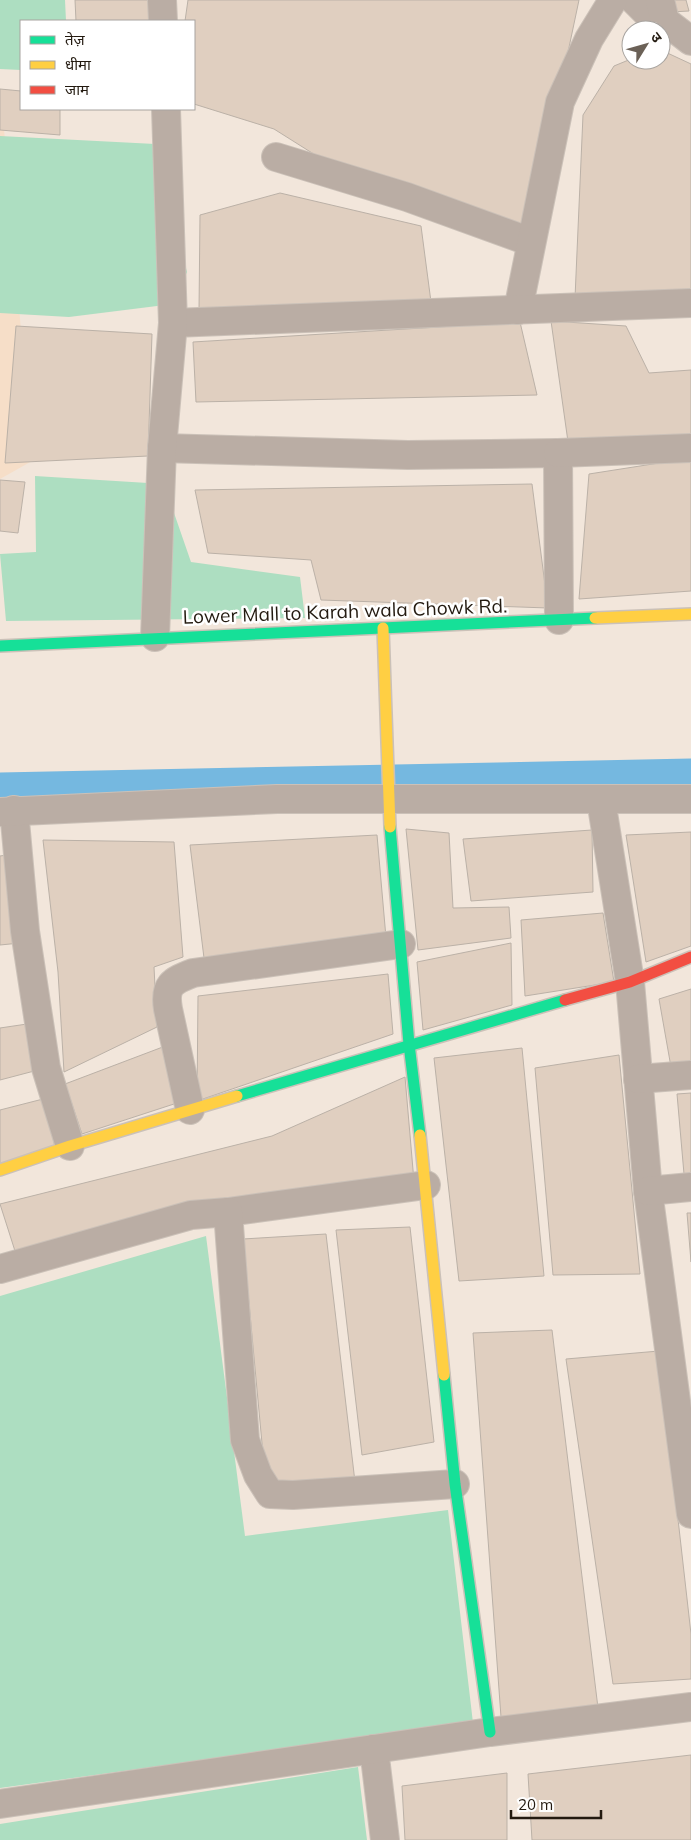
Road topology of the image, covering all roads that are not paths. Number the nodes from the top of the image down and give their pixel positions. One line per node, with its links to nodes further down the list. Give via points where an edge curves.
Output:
1 (162, 0): 5 (street)
2 (613, 0): 9 (street, via 589,39 560,102)
3 (634, 0): 4 (street, via 656,22 667,26)
4 (662, 10): 6 (street)
5 (163, 20)
6 (691, 41)
7 (166, 110): 12 (street)
8 (276, 156): 9 (street, via 407,197)
9 (531, 242): 11 (street)
10 (691, 303): 11 (street)
11 (518, 310): 12 (street)
12 (173, 323): 13 (street)
13 (162, 448): 15 (street, via 408,455); 19 (street)
14 (691, 448): 15 (street)
15 (558, 453): 17 (street)
16 (691, 614): 17 (street, Lower Mall to Karah wala Chowk Rd.)
17 (559, 620): 18 (street, Lower Mall to Karah wala Chowk Rd.)
18 (384, 628): 19 (street, Lower Mall to Karah wala Chowk Rd.); 21 (street)
19 (155, 636): 20 (street, Lower Mall to Karah wala Chowk Rd.)
20 (0, 646)
21 (388, 787): 23 (street); 24 (street, via 277,799); 25 (street)
22 (691, 798): 23 (street)
23 (601, 800): 27 (street)
24 (7, 811): 32 (street, via 46,1068)
25 (400, 944): 28 (street); 31 (street, via 193,973 170,984 166,994 168,1009)
26 (691, 957): 27 (street)
27 (630, 982): 28 (street); 30 (street)
28 (409, 1044): 31 (street); 34 (street)
29 (691, 1075): 30 (street)
30 (638, 1079): 36 (street)
31 (190, 1110): 32 (street)
32 (70, 1146): 33 (street)
33 (0, 1170)
34 (426, 1185): 37 (street); 40 (street)
35 (691, 1187): 36 (street)
36 (648, 1191): 39 (street)
37 (228, 1212): 38 (street, via 192,1215); 40 (street, via 245,1440 258,1475 270,1494)
38 (0, 1269)
39 (688, 1461): 41 (street)
40 (456, 1484): 43 (street)
41 (691, 1514)
42 (691, 1707): 43 (street)
43 (490, 1732): 44 (street)
44 (374, 1749): 45 (street); 46 (street)
45 (0, 1804)
46 (385, 1840)

